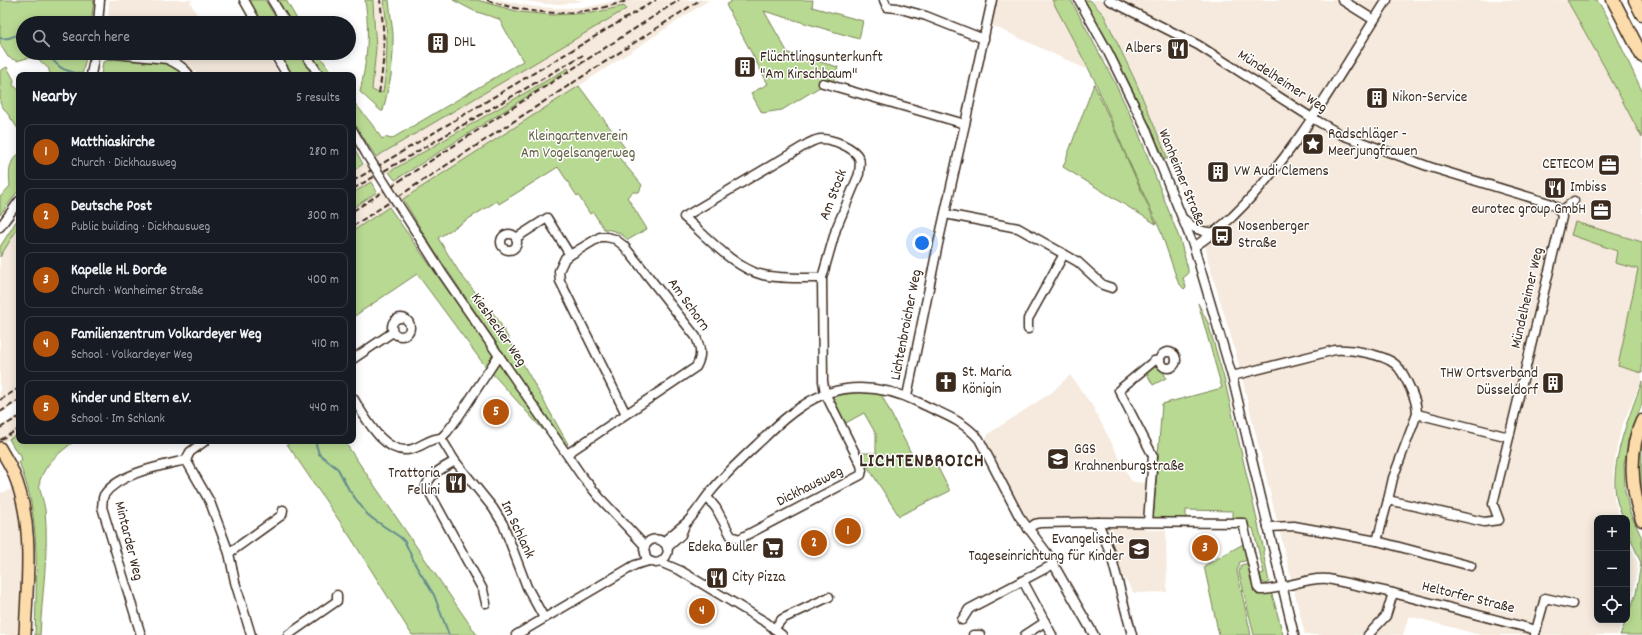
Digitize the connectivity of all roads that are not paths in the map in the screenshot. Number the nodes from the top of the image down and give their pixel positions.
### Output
1 (100, 0) edge
2 (244, 0) edge
3 (272, 0) edge
4 (884, 0) edge
5 (992, 0) edge
6 (1079, 0) edge
7 (1109, 0) edge
8 (1342, 0) edge
9 (1387, 0) edge
10 (1613, 0) edge
11 (1634, 0) edge
12 (1642, 14) edge
13 (99, 16) edge
14 (253, 16) edge
15 (282, 16) edge
16 (1374, 20) junction
17 (984, 39) junction
18 (1642, 56) edge
19 (94, 60) edge
20 (170, 60) edge
21 (278, 60) edge
22 (309, 60) edge
23 (92, 72) edge
24 (187, 72) edge
25 (285, 72) edge
26 (317, 72) edge
27 (823, 83) dead end
28 (1312, 118) junction
29 (965, 124) junction
30 (356, 136) edge
31 (1574, 201) dead end
32 (16, 205) edge
33 (1561, 210) junction
34 (945, 214) junction
35 (1182, 216) junction
36 (0, 227) edge
37 (1214, 232) junction
38 (516, 238) dead end
39 (1194, 247) junction
40 (1064, 254) junction
41 (570, 255) junction
42 (822, 278) junction
43 (1112, 288) dead end
44 (1028, 329) dead end
45 (393, 332) dead end
46 (499, 355) junction
47 (356, 357) edge
48 (1160, 360) dead end
49 (1232, 376) junction
50 (825, 393) junction
51 (907, 396) junction
52 (356, 403) edge
53 (626, 414) junction
54 (1417, 414) junction
55 (1642, 421) edge
56 (441, 438) junction
57 (1509, 438) junction
58 (202, 444) edge
59 (0, 448) edge
60 (567, 454) junction
61 (186, 460) junction
62 (455, 461) junction
63 (707, 497) junction
64 (1388, 500) junction
65 (283, 510) dead end
66 (1642, 520) edge
67 (1098, 522) junction
68 (1148, 522) junction
69 (1268, 527) junction
70 (1028, 529) junction
71 (635, 534) junction
72 (652, 540) junction
73 (1377, 541) junction
74 (666, 548) junction
75 (645, 550) junction
76 (229, 553) junction
77 (649, 561) junction
78 (660, 562) junction
79 (1054, 564) junction
80 (635, 565) junction
81 (1471, 566) dead end
82 (680, 570) junction
83 (1023, 581) junction
84 (1283, 587) junction
85 (1393, 593) junction
86 (337, 594) dead end
87 (829, 597) dead end
88 (486, 603) dead end
89 (1572, 604) dead end
90 (544, 618) junction
91 (962, 620) dead end
92 (1045, 622) junction
93 (774, 629) junction
94 (1536, 633) edge
95 (25, 635) edge
96 (141, 635) edge
97 (251, 635) edge
98 (288, 635) edge
99 (516, 635) edge
100 (782, 635) edge
101 (973, 635) edge
102 (980, 635) edge
103 (1025, 635) edge
104 (1052, 635) edge
105 (1094, 635) edge
106 (1132, 635) edge
107 (1294, 635) edge
108 (1368, 635) edge

1 - 13 street
2 - 14 street
3 - 15 street
4 - 17 street
5 - 17 street, Lichtenbroicher Weg
6 - 35 street, Wanheimer Straße
7 - 28 street, Mündelheimer Weg
8 - 16 street
9 - 16 street
10 - 18 highway
11 - 12 highway
16 - 28 street
17 - 29 street, Lichtenbroicher Weg
19 - 23 street
20 - 24 street
21 - 25 street
22 - 26 street
27 - 29 street
28 - 33 street, Mündelheimer Weg
28 - 37 street
29 - 34 street, Lichtenbroicher Weg
30 - 46 street, Kieshecker Weg, bridge
31 - 33 street
32 - 36 street
33 - 57 street, Mündelheimer Weg
34 - 40 street
34 - 51 street, Lichtenbroicher Weg
35 - 37 street
35 - 39 street, Wanheimer Straße
37 - 39 street
38 - 41 street
39 - 49 street, Wanheimer Straße
40 - 43 street
40 - 44 street
41 - 53 street, Am Schorn
41 - 53 street, Am Schorn
42 - 42 street, Am Stock
42 - 50 street, Am Stock
45 - 47 street
46 - 56 street
46 - 60 street, Kieshecker Weg
48 - 68 street
49 - 54 street
49 - 69 street, Wanheimer Straße
50 - 51 street, Lichtenbroicher Weg
50 - 63 street, Lichtenbroicher Weg
50 - 63 street, Dickhausweg
51 - 70 street
52 - 56 street
53 - 60 street, Am Schorn
54 - 57 street
54 - 64 street
55 - 66 highway
56 - 62 street, Im Schlank
57 - 64 street, Mündelheimer Weg
58 - 61 street
59 - 95 main road
60 - 71 street, Kieshecker Weg
61 - 76 street
61 - 96 street, Mintarder Weg
62 - 88 street
62 - 90 street, Im Schlank
63 - 74 street, Lichtenbroicher Weg
64 - 73 street
65 - 76 street
67 - 68 street
67 - 70 street
67 - 106 street
68 - 84 street
69 - 73 street
69 - 84 street, Wanheimer Straße
70 - 79 street
71 - 72 street, Kieshecker Weg
71 - 75 street, Kieshecker Weg
72 - 74 street
72 - 75 street
73 - 81 street
74 - 78 street
74 - 82 street
75 - 77 street
75 - 80 street
76 - 97 street
77 - 78 street
77 - 80 street
78 - 82 street
79 - 83 street
79 - 105 street
80 - 90 street
82 - 93 street
83 - 91 street
83 - 92 street
84 - 85 street, Heltorfer Straße
84 - 107 street, Wanheimer Straße
85 - 94 street, Heltorfer Straße
85 - 108 street
86 - 98 street
87 - 93 street
89 - 94 street, Heltorfer Straße
90 - 99 street
92 - 103 street
92 - 104 street
93 - 100 street
101 - 102 street

